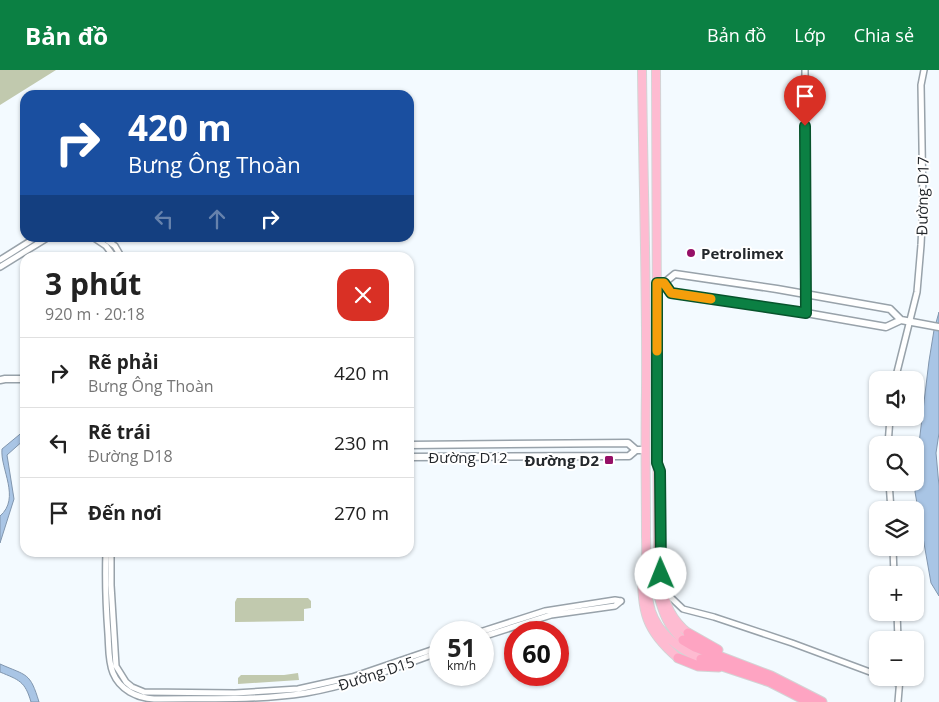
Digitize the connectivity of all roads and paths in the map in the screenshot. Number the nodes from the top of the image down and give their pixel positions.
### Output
1 (642, 70) edge
2 (656, 70) edge
3 (805, 70) edge
4 (924, 70) edge
5 (29, 242) edge
6 (40, 242) edge
7 (100, 242) edge
8 (109, 242) edge
9 (24, 252) edge
10 (110, 252) edge
11 (118, 252) edge
12 (20, 254) edge
13 (0, 260) edge
14 (0, 266) edge
15 (646, 283) junction
16 (660, 283) junction
17 (806, 295) junction
18 (806, 313) junction
19 (901, 320) junction
20 (910, 322) junction
21 (939, 327) edge
22 (897, 371) edge
23 (20, 378) edge
24 (0, 380) edge
25 (414, 444) edge
26 (636, 450) junction
27 (645, 450) junction
28 (659, 450) junction
29 (414, 457) edge
30 (645, 463) junction
31 (659, 482) junction
32 (106, 557) edge
33 (111, 557) edge
34 (663, 590) junction
35 (494, 627) edge
36 (494, 633) edge
37 (686, 636) junction
38 (429, 650) edge
39 (429, 656) edge
40 (678, 658) joint
41 (701, 659) joint
42 (734, 665) junction
43 (869, 672) edge
44 (771, 679) junction
45 (900, 686) edge
46 (809, 702) edge
47 (822, 702) edge
48 (898, 702) edge

1 - 15 main road
2 - 16 main road
3 - 17 street
4 - 20 street, Đường D17
5 - 13 street
6 - 9 street
7 - 10 street
8 - 11 street
12 - 14 street
15 - 16 main road
15 - 27 main road
16 - 17 street
16 - 18 street
16 - 28 main road
17 - 18 street
17 - 19 street
18 - 19 street
19 - 20 street
20 - 21 street
20 - 22 street, Đường D17
23 - 24 street
25 - 26 street, Đường D12
26 - 27 street, Đường D12
26 - 29 street, Đường D12
27 - 28 main road
27 - 30 main road
28 - 31 main road
30 - 40 main road
30 - 41 main road
31 - 34 main road
31 - 37 main road
32 - 39 street, Đường D15
33 - 38 street, Đường D15
34 - 37 main road
34 - 43 street
35 - 36 street
37 - 42 highway
40 - 42 highway
41 - 42 highway
42 - 44 highway
44 - 46 highway
44 - 47 highway
45 - 48 street

